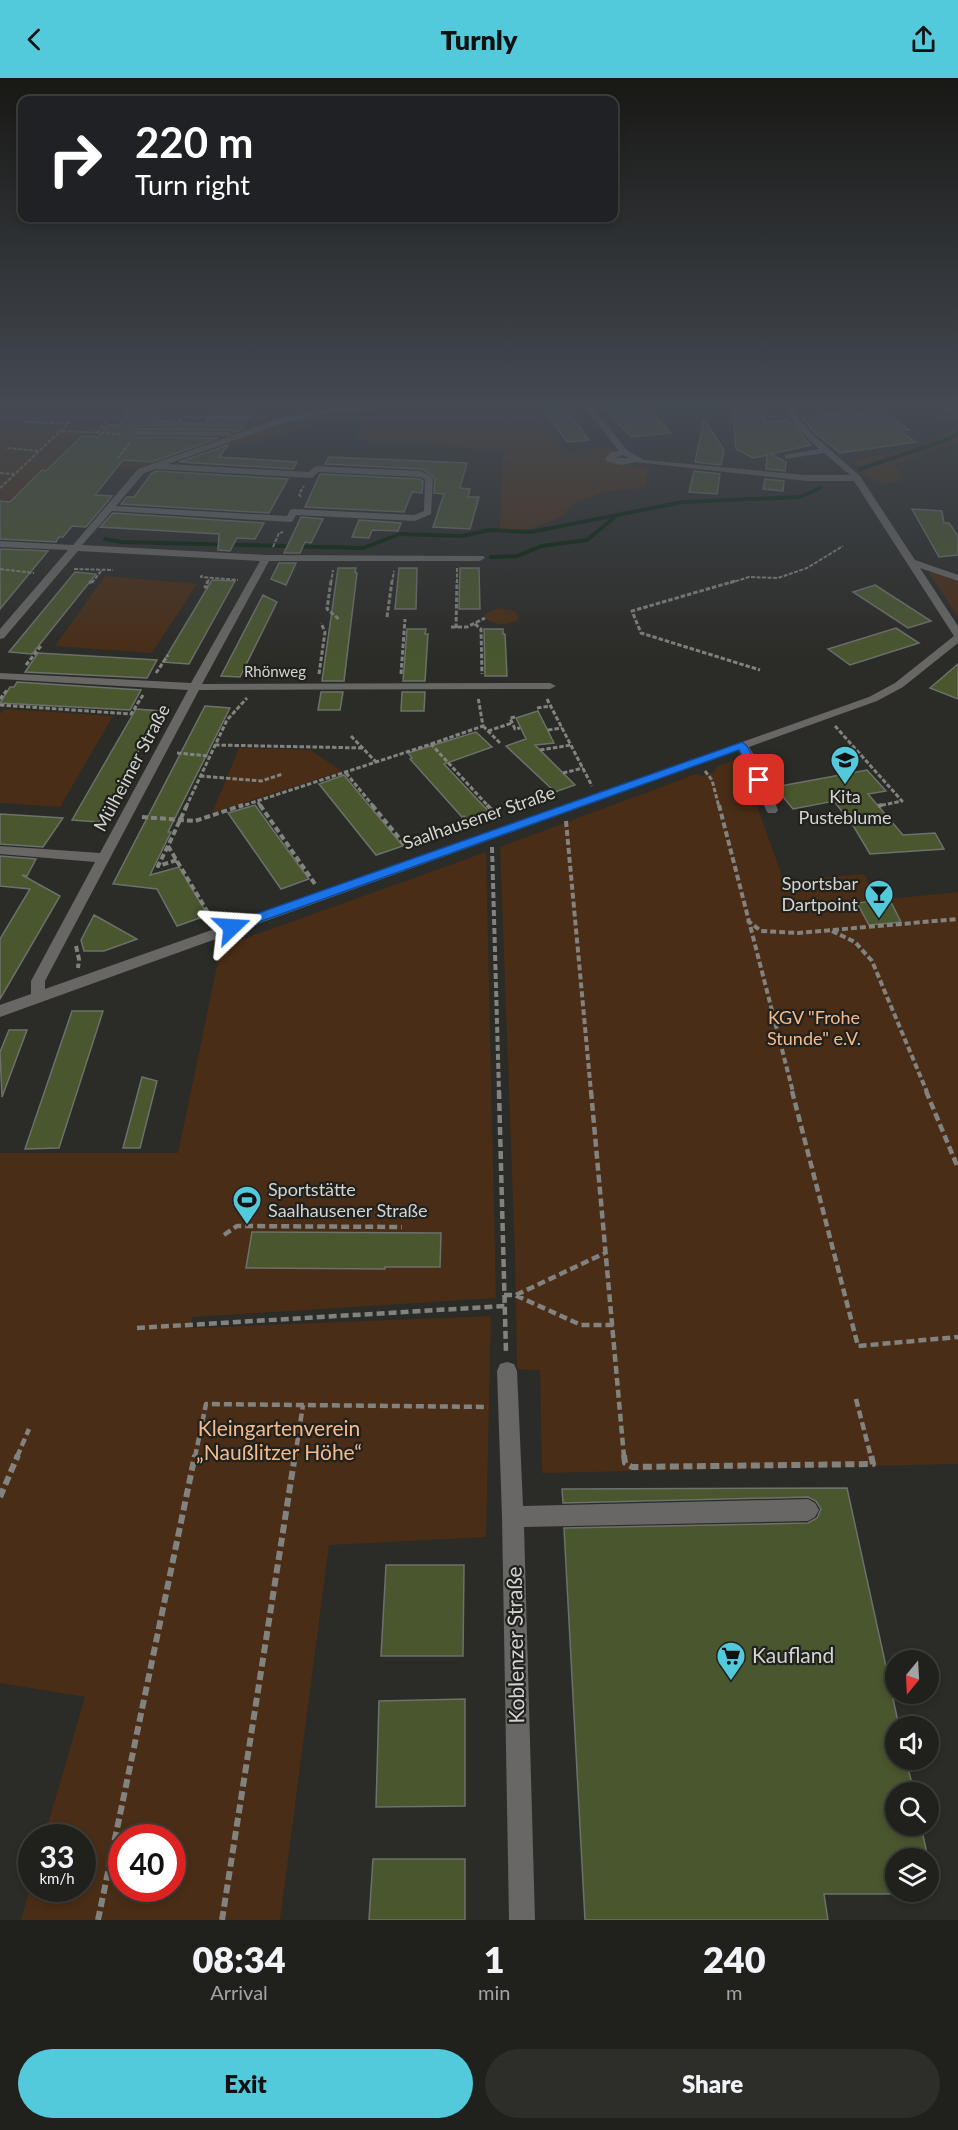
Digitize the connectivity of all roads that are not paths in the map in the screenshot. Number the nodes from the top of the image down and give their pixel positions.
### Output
1 (123, 492) edge
2 (429, 492) edge
3 (866, 492) edge
4 (110, 508) junction
5 (0, 544) edge
6 (75, 549) junction
7 (266, 558) junction
8 (480, 558) dead end
9 (911, 562) junction
10 (958, 578) edge
11 (0, 636) edge
12 (958, 636) edge
13 (0, 676) edge
14 (546, 686) road end
15 (195, 687) junction
16 (742, 746) junction
17 (772, 810) dead end
18 (0, 850) edge
19 (105, 858) junction
20 (38, 997) junction
21 (0, 1011) edge
22 (507, 1371) road end
23 (808, 1510) dead end
24 (513, 1517) junction
25 (522, 1920) edge

1 - 4 street
2 - 4 street
3 - 9 street
4 - 6 street
5 - 6 street
6 - 7 street
6 - 11 street
7 - 8 street
7 - 15 street, Mülheimer Straße
9 - 10 street
9 - 12 street
12 - 16 street, Saalhausener Straße
13 - 15 street, Rhönweg
14 - 15 street, Rhönweg
15 - 19 street, Mülheimer Straße
16 - 17 street
16 - 20 street, Saalhausener Straße
18 - 19 street
19 - 20 street, Mülheimer Straße
20 - 21 street, Saalhausener Straße
22 - 24 street, Koblenzer Straße
23 - 24 street
24 - 25 street, Koblenzer Straße

